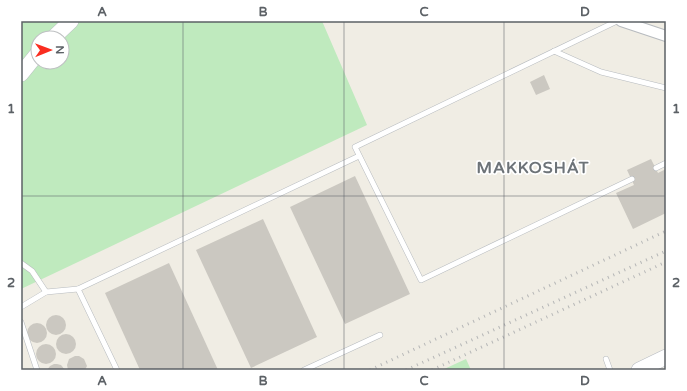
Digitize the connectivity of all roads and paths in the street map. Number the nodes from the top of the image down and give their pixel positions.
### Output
1 (71, 21) edge
2 (616, 21) edge
3 (621, 21) edge
4 (61, 30) edge
5 (666, 36) edge
6 (554, 51) junction
7 (30, 63) edge
8 (21, 74) edge
9 (666, 88) edge
10 (359, 156) junction
11 (666, 163) edge
12 (656, 168) dead end
13 (632, 179) dead end
14 (21, 263) edge
15 (78, 289) junction
16 (46, 292) junction
17 (21, 306) edge
18 (21, 322) edge
19 (380, 335) dead end
20 (666, 357) edge
21 (606, 359) dead end
22 (37, 370) edge
23 (117, 370) edge
24 (304, 370) edge
25 (610, 370) edge
26 (639, 370) edge

1 - 4 main road
2 - 6 lane
3 - 5 street
6 - 9 lane
6 - 10 lane
7 - 8 main road
10 - 13 lane
10 - 15 lane
11 - 12 lane
14 - 16 lane
15 - 16 lane
15 - 23 lane
16 - 17 lane
18 - 22 lane
19 - 24 lane
20 - 26 main road
21 - 25 lane

